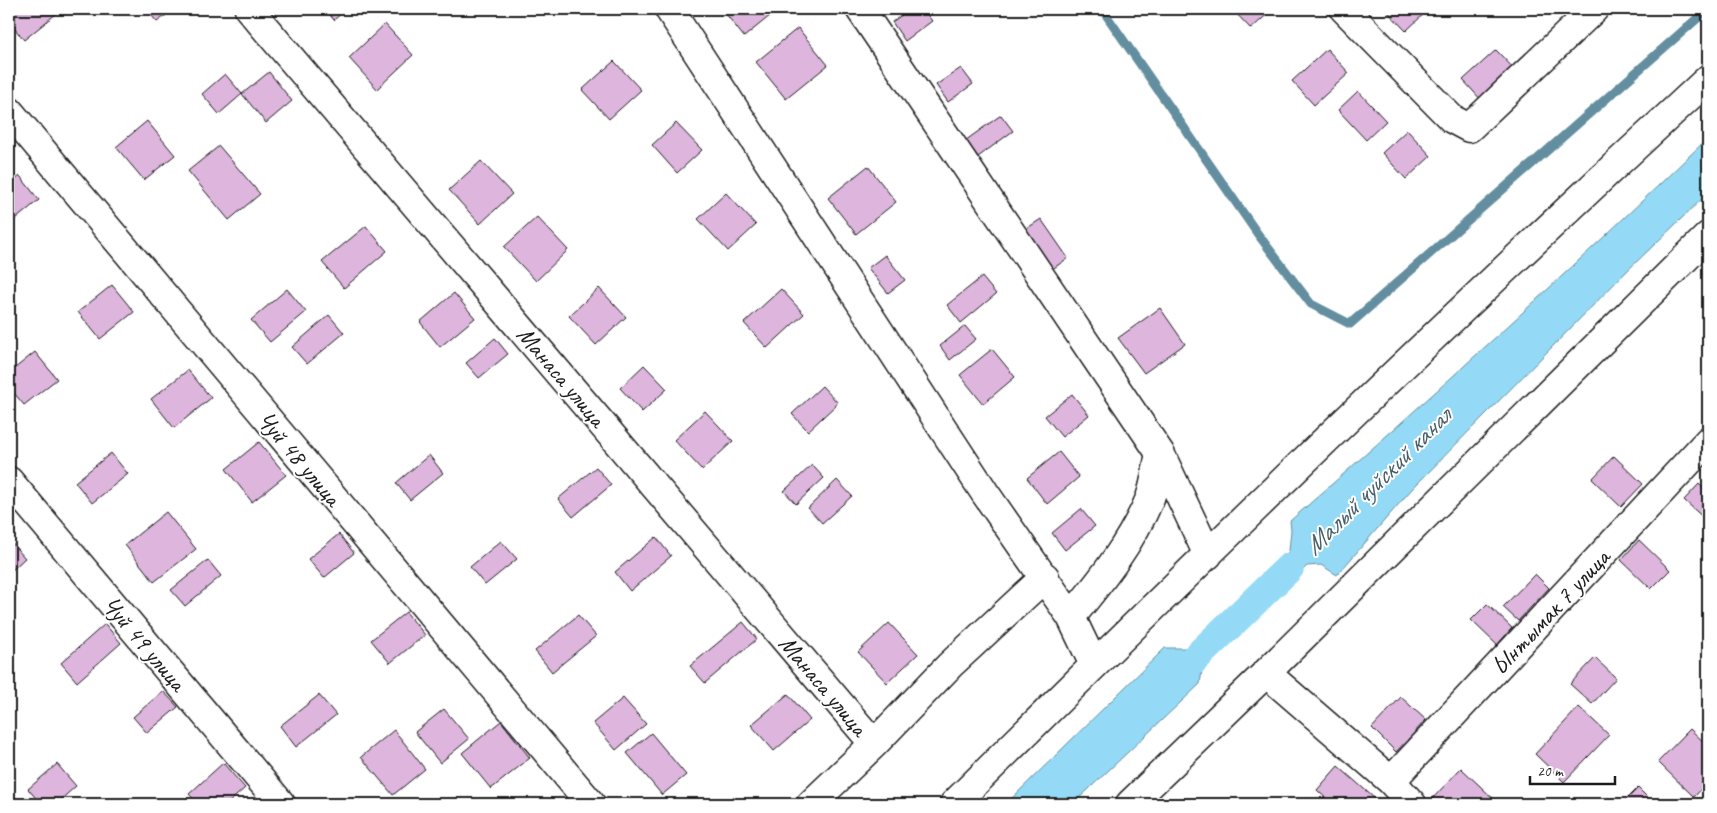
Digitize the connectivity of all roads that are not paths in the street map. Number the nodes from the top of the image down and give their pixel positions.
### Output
1 (249, 9) edge
2 (669, 9) edge
3 (860, 9) edge
4 (1344, 9) edge
5 (1594, 9) edge
6 (1708, 79) edge
7 (9, 111) edge
8 (1708, 236) edge
9 (1708, 441) edge
10 (1160, 453) junction
11 (9, 481) edge
12 (1208, 555) junction
13 (1044, 577) junction
14 (1071, 617) junction
15 (1094, 665) junction
16 (1266, 673) junction
17 (874, 744) junction
18 (1391, 782) junction
19 (1144, 799) edge
20 (281, 804) edge
21 (591, 804) edge
22 (810, 804) edge
23 (954, 804) edge
24 (1412, 804) edge

1 - 17 street, Манаса улица
2 - 13 street
3 - 10 street
4 - 5 street
6 - 12 street
7 - 21 street, Чуй 48 улица
8 - 16 street
9 - 18 street, Ынтымак 7 улица
10 - 12 street
10 - 14 street
11 - 20 street, Чуй 49 улица
12 - 15 street
13 - 14 street
13 - 17 street
14 - 15 street
15 - 23 street
16 - 18 street
16 - 19 street
17 - 22 street
18 - 24 street

